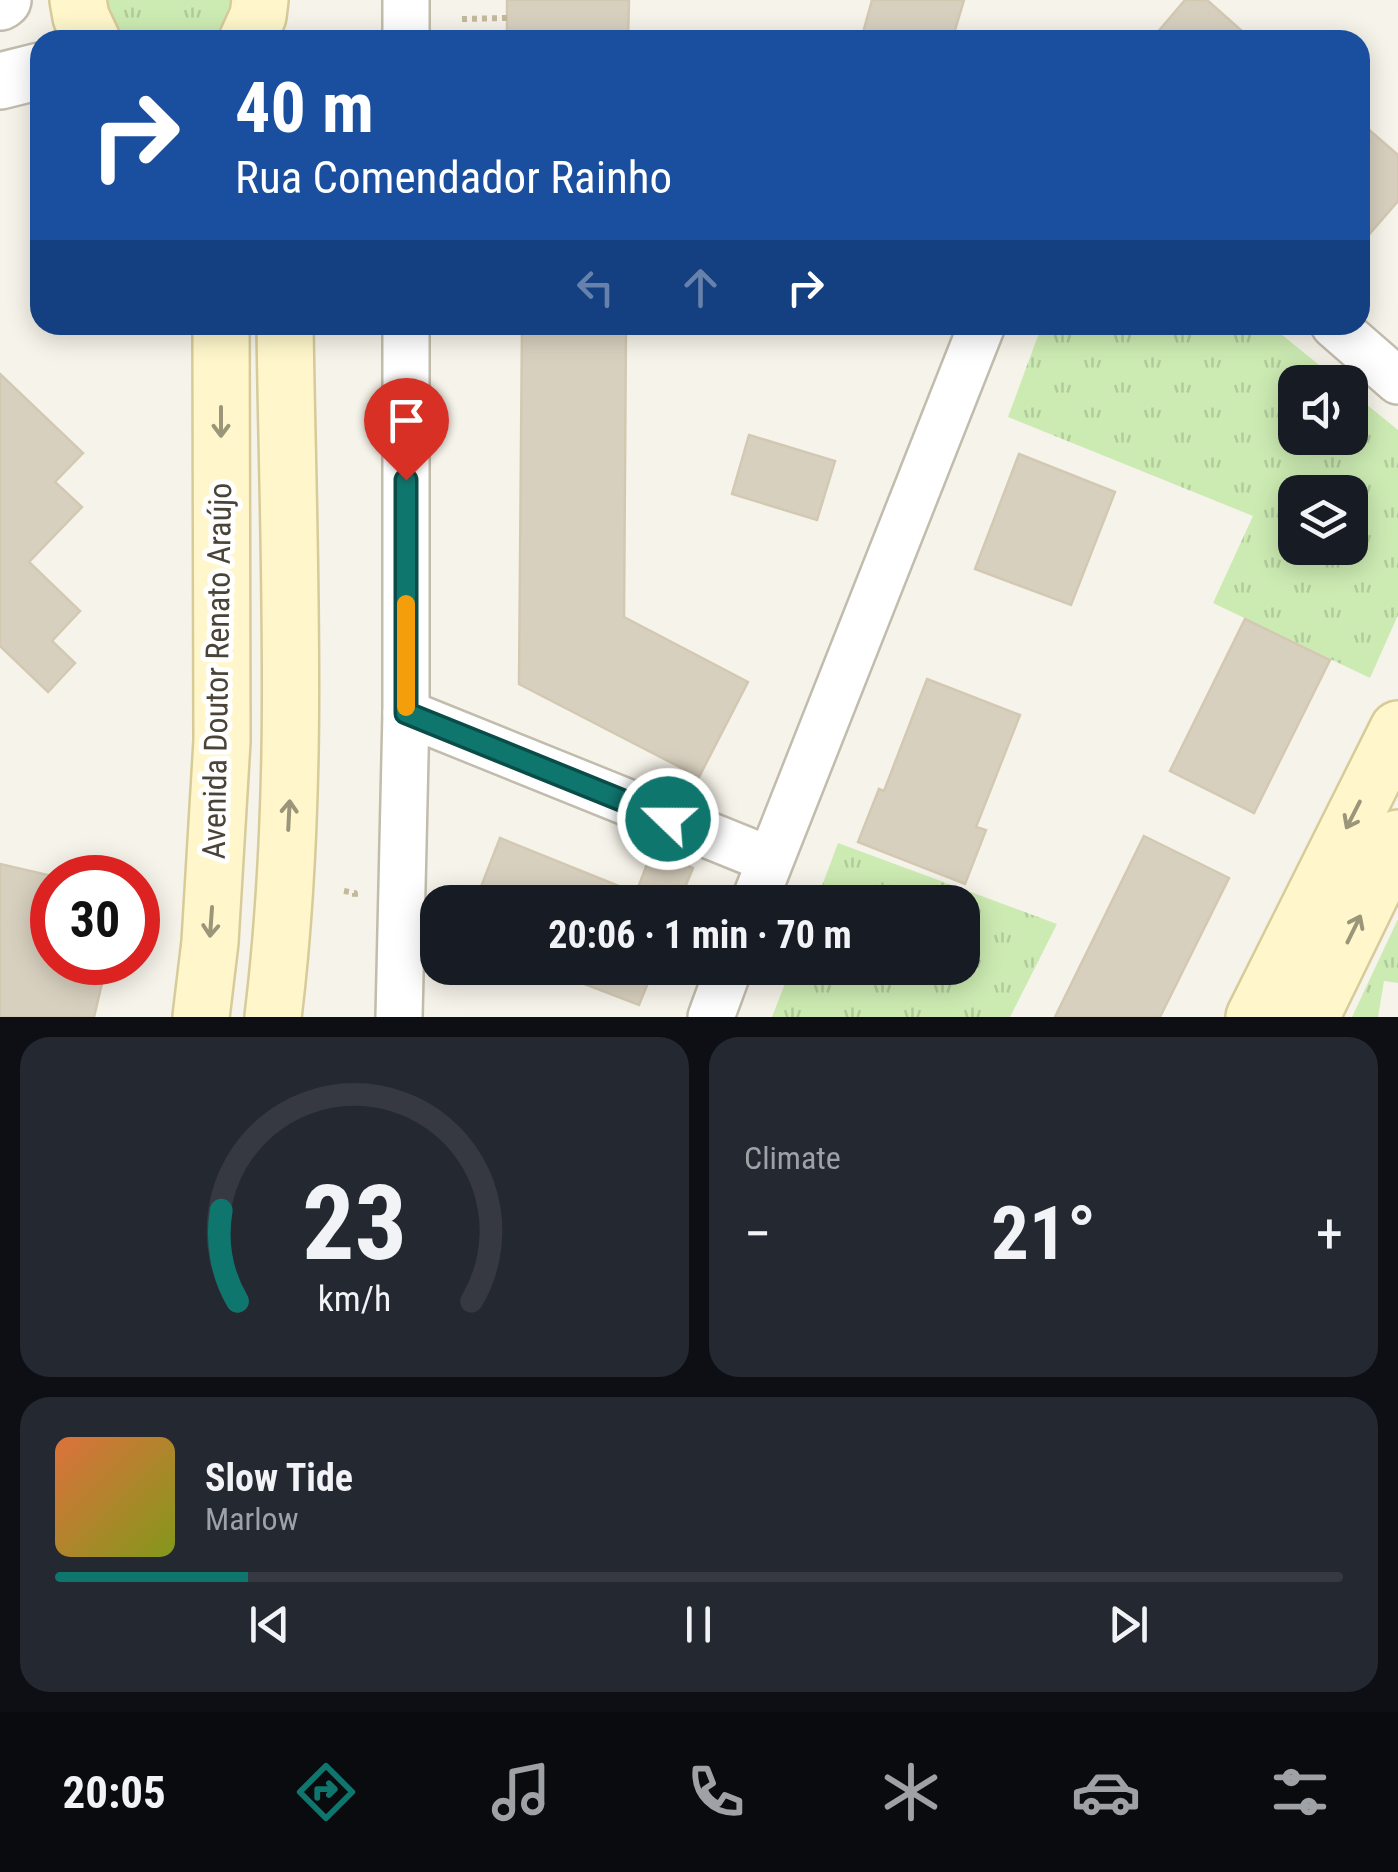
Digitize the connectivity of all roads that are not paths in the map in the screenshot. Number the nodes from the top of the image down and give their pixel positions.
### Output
1 (78, 0) edge
2 (260, 0) edge
3 (406, 0) edge
4 (87, 30) edge
5 (252, 30) edge
6 (406, 30) edge
7 (30, 74) edge
8 (0, 82) edge
9 (220, 335) edge
10 (285, 335) edge
11 (406, 335) edge
12 (978, 335) edge
13 (1345, 335) edge
14 (1398, 381) edge
15 (406, 713) junction
16 (1398, 728) edge
17 (1398, 838) edge
18 (770, 860) junction
19 (760, 885) edge
20 (723, 985) edge
21 (200, 1017) edge
22 (274, 1017) edge
23 (399, 1017) edge
24 (711, 1017) edge
25 (1254, 1017) edge
26 (1312, 1017) edge

1 - 4 main road
2 - 5 main road
3 - 6 street
7 - 8 street
9 -> 21 main road, Avenida Doutor Renato Araújo
22 -> 10 main road, Avenida Doutor Renato Araújo
11 - 15 street
12 - 18 street
13 - 14 street
15 - 18 street
15 - 23 street
16 -> 25 main road
26 -> 17 main road
18 - 19 street
20 - 24 street

